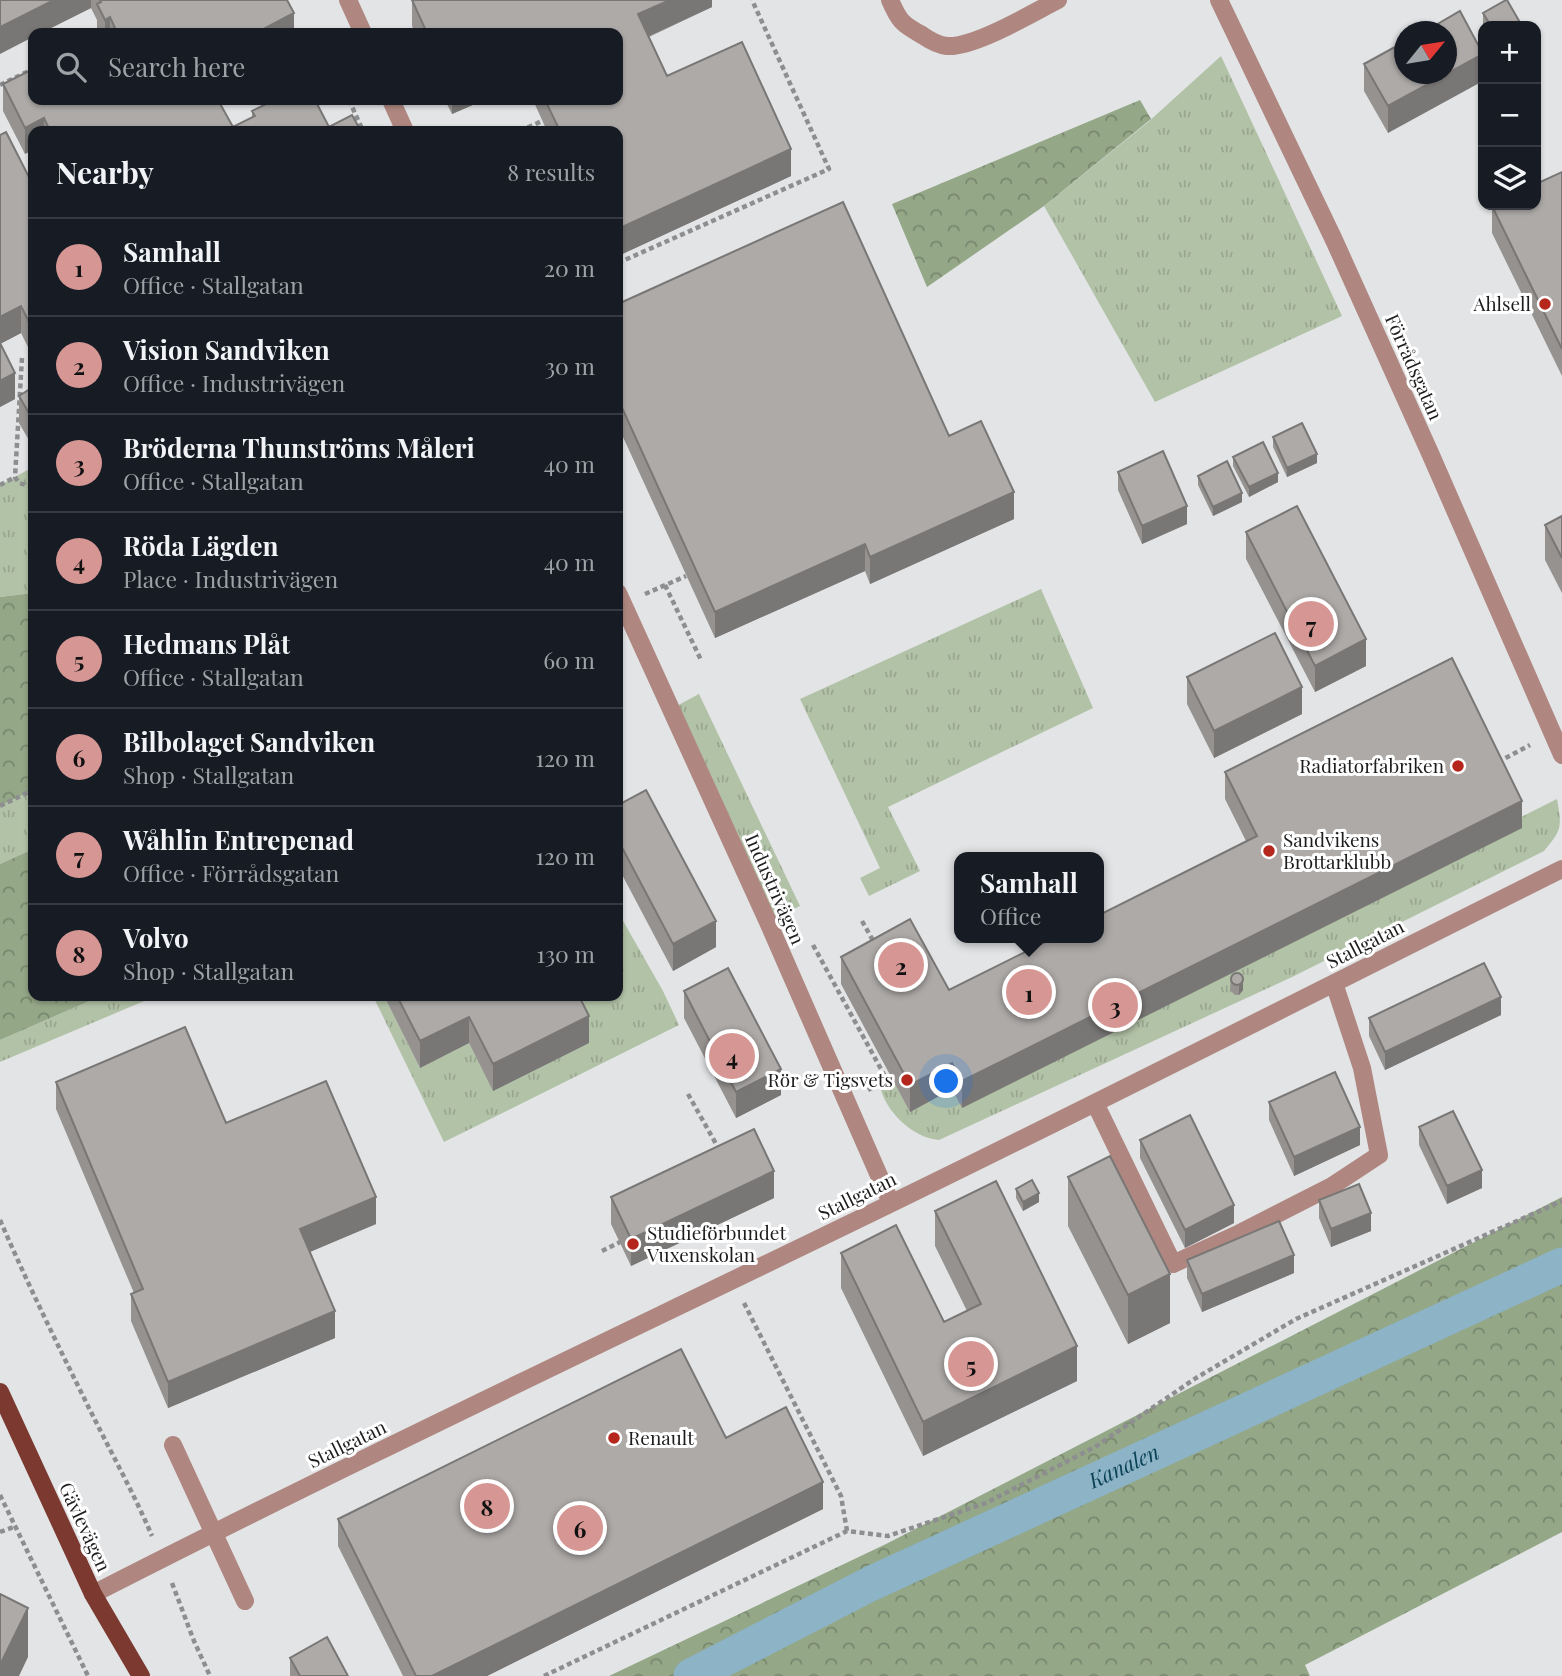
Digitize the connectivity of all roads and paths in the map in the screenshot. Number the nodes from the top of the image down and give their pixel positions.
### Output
1 (348, 0) edge
2 (752, 0) edge
3 (890, 0) edge
4 (1058, 0) edge
5 (1219, 0) edge
6 (361, 28) edge
7 (28, 71) edge
8 (0, 85) edge
9 (351, 105) edge
10 (393, 105) edge
11 (542, 121) dead end
12 (361, 126) edge
13 (403, 126) edge
14 (531, 126) edge
15 (623, 261) edge
16 (22, 358) dead end
17 (15, 477) junction
18 (0, 485) edge
19 (28, 486) edge
20 (686, 576) edge
21 (665, 586) junction
22 (623, 597) edge
23 (623, 605) edge
24 (701, 660) dead end
25 (1552, 734) junction
26 (1562, 755) edge
27 (1491, 765) edge
28 (28, 792) edge
29 (0, 806) edge
30 (1562, 869) edge
31 (862, 921) dead end
32 (813, 945) dead end
33 (881, 955) edge
34 (1334, 983) junction
35 (887, 1080) dead end
36 (688, 1094) dead end
37 (1095, 1103) junction
38 (723, 1157) edge
39 (1562, 1201) edge
40 (891, 1203) junction
41 (0, 1220) edge
42 (620, 1242) edge
43 (603, 1251) dead end
44 (732, 1280) junction
45 (0, 1392) edge
46 (173, 1445) dead end
47 (0, 1495) edge
48 (14, 1527) junction
49 (847, 1531) junction
50 (0, 1532) edge
51 (214, 1534) junction
52 (162, 1559) junction
53 (93, 1594) junction
54 (245, 1601) dead end
55 (85, 1675) edge
56 (141, 1676) edge
57 (210, 1676) edge
58 (544, 1676) edge

1 - 6 street
2 - 15 path
3 - 4 street
5 - 25 street, Förrådsgatan
7 - 8 path
9 - 12 path
10 - 13 street
11 - 14 path
16 - 17 path
17 - 18 path
17 - 19 path
20 - 21 path
21 - 22 path
21 - 24 path
23 - 40 street, Industrivägen
25 - 26 street, Förrådsgatan
25 - 27 path
28 - 29 path
30 - 34 street, Stallgatan
31 - 33 path
32 - 35 path
34 - 37 street, Stallgatan
34 - 37 street
36 - 38 path
37 - 40 street, Stallgatan
39 - 49 path
40 - 44 street, Stallgatan
41 - 52 path
42 - 43 path
44 - 49 path
44 - 51 street, Stallgatan
45 - 53 main road, Gävlevägen
46 - 51 street
47 - 48 path
48 - 50 path
48 - 55 path
49 - 58 path
51 - 52 street, Stallgatan
51 - 54 street
52 - 53 street, Stallgatan
52 - 57 path
53 - 56 main road, Gävlevägen

